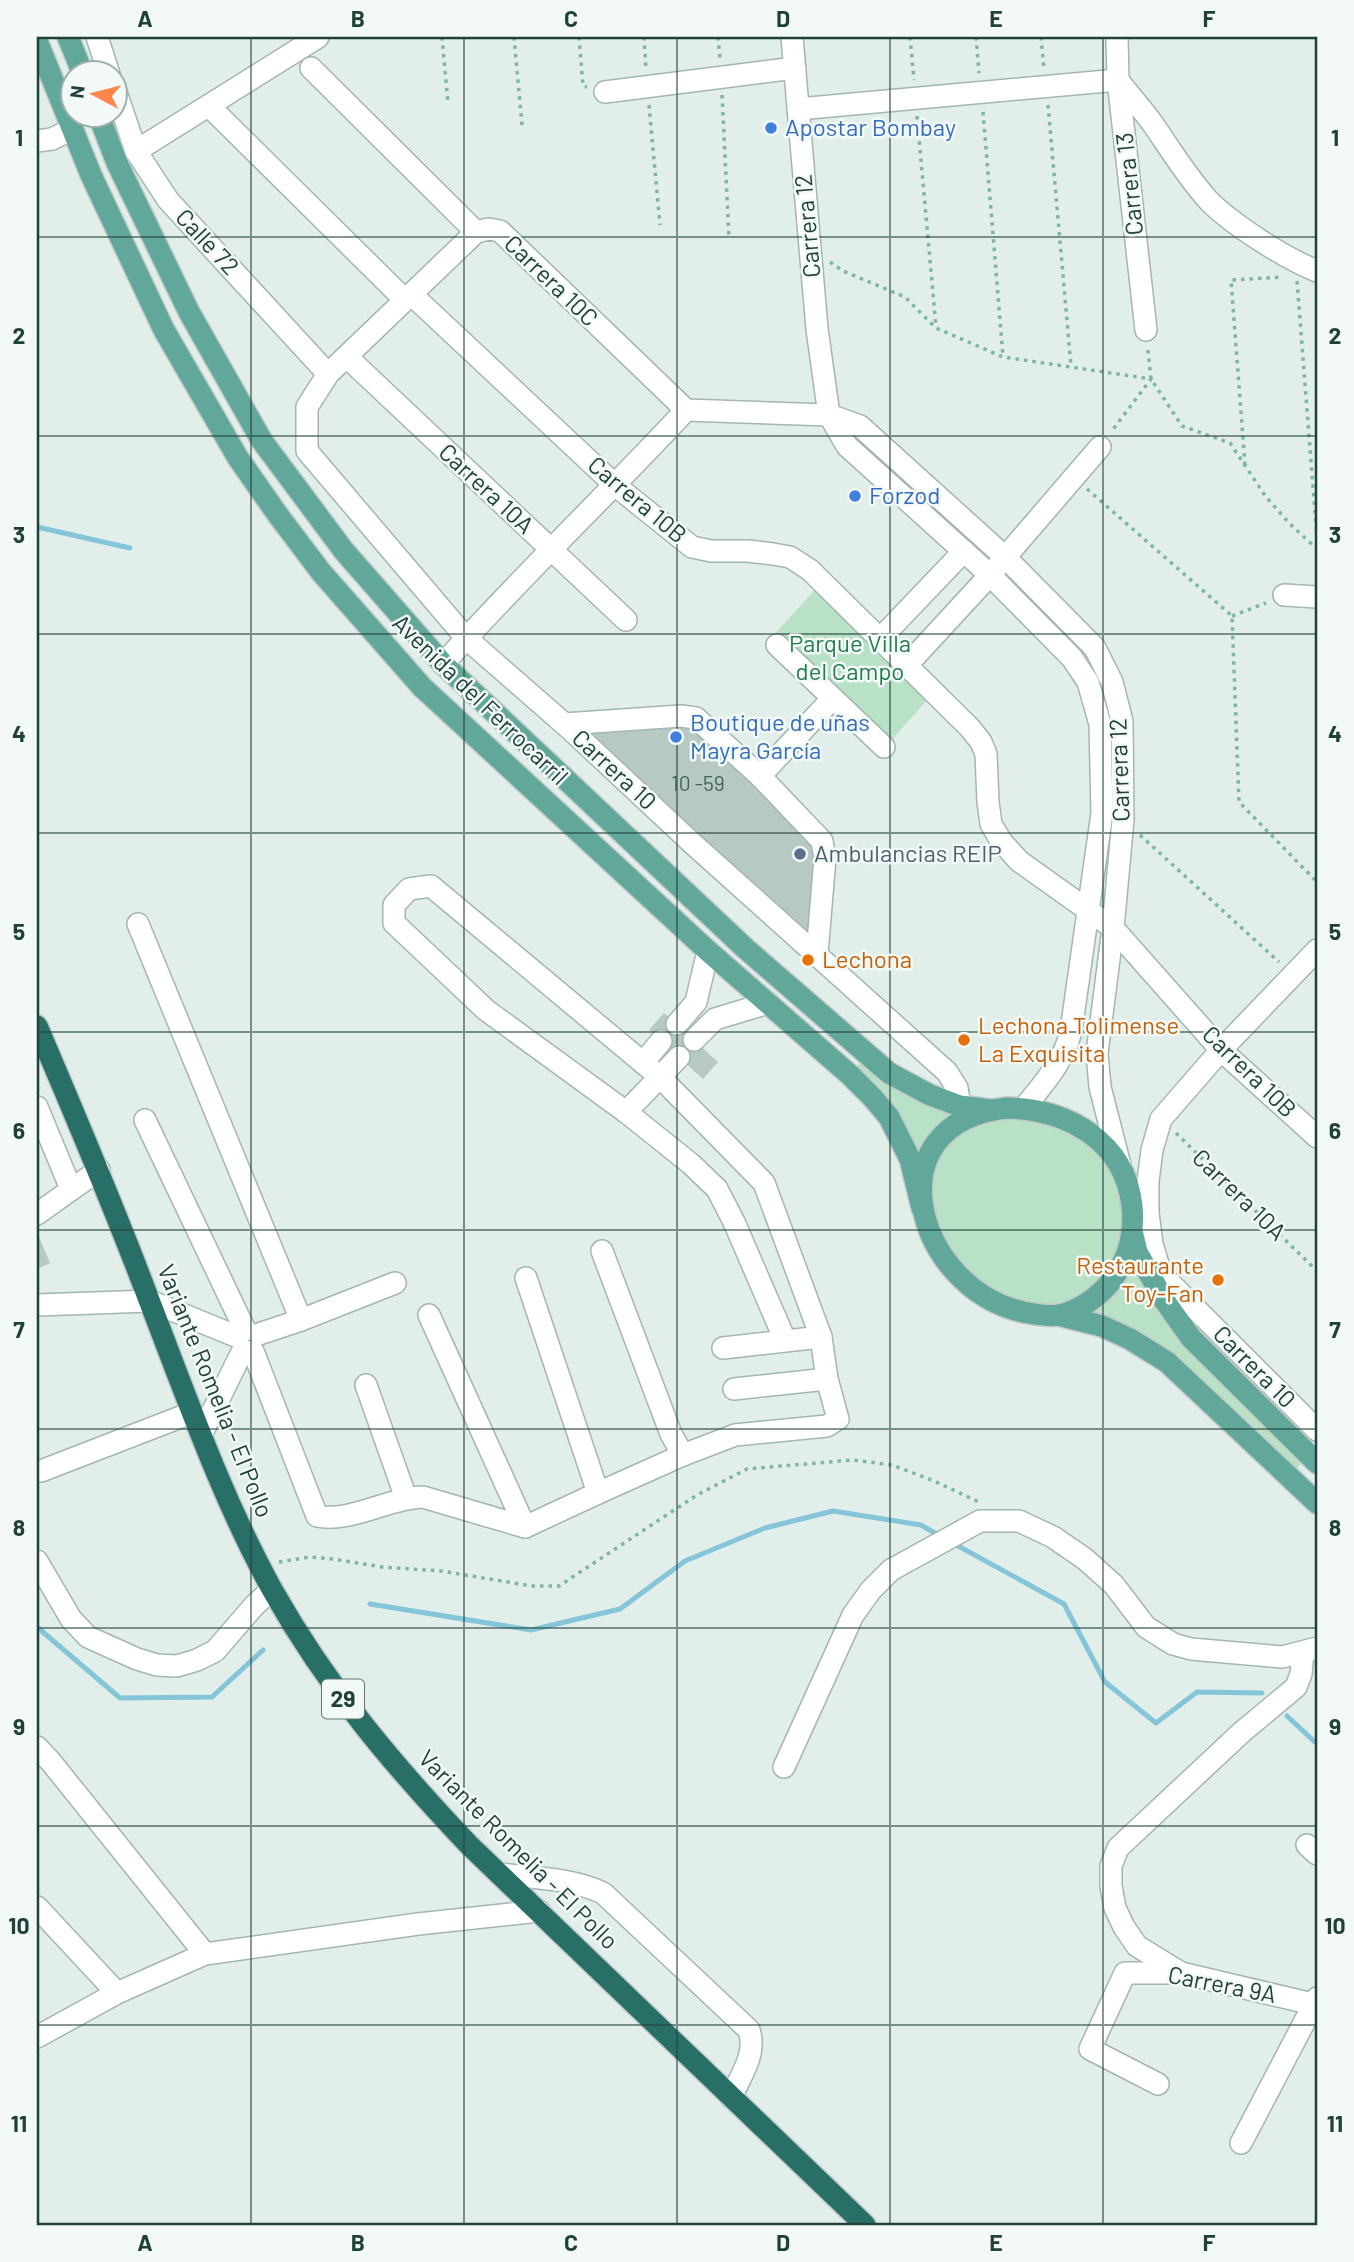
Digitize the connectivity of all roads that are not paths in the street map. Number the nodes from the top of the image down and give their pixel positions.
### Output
1 (68, 37) edge
2 (97, 37) edge
3 (318, 37) edge
4 (792, 37) edge
5 (1117, 37) edge
6 (37, 41) edge
7 (77, 60) edge
8 (104, 60) edge
9 (311, 68) dead end
10 (794, 68) junction
11 (1118, 80) junction
12 (605, 92) road end
13 (60, 99) edge
14 (209, 106) junction
15 (798, 109) junction
16 (70, 130) edge
17 (72, 130) edge
18 (104, 130) edge
19 (128, 130) edge
20 (37, 141) edge
21 (135, 151) junction
22 (476, 232) junction
23 (1317, 271) edge
24 (408, 298) junction
25 (1146, 330) road end
26 (347, 357) junction
27 (328, 374) junction
28 (686, 410) junction
29 (829, 415) junction
30 (1100, 447) road end
31 (616, 486) junction
32 (550, 550) junction
33 (964, 551) junction
34 (1005, 557) junction
35 (990, 575) junction
36 (1284, 596) road end
37 (1317, 597) edge
38 (626, 620) dead end
39 (466, 638) junction
40 (880, 639) junction
41 (777, 645) dead end
42 (443, 664) junction
43 (907, 665) junction
44 (832, 699) junction
45 (1122, 721) junction
46 (564, 724) junction
47 (1100, 724) junction
48 (884, 747) dead end
49 (760, 776) junction
50 (1087, 909) junction
51 (138, 925) dead end
52 (1113, 928) junction
53 (1317, 950) edge
54 (708, 951) junction
55 (817, 954) junction
56 (696, 1002) junction
57 (768, 1003) junction
58 (715, 1020) junction
59 (677, 1024) dead end
60 (37, 1026) edge
61 (694, 1040) dead end
62 (662, 1041) dead end
63 (1221, 1049) junction
64 (679, 1057) dead end
65 (643, 1063) junction
66 (660, 1077) junction
67 (960, 1106) junction
68 (37, 1107) edge
69 (1024, 1108) junction
70 (990, 1110) junction
71 (626, 1112) junction
72 (145, 1120) dead end
73 (1317, 1137) edge
74 (1120, 1165) junction
75 (99, 1170) junction
76 (71, 1189) junction
77 (922, 1208) junction
78 (37, 1214) edge
79 (1133, 1235) junction
80 (602, 1251) dead end
81 (526, 1278) dead end
82 (395, 1283) dead end
83 (150, 1301) junction
84 (37, 1306) edge
85 (429, 1315) dead end
86 (1058, 1315) junction
87 (301, 1320) junction
88 (821, 1337) junction
89 (247, 1340) junction
90 (785, 1340) junction
91 (723, 1348) dead end
92 (827, 1379) junction
93 (366, 1385) dead end
94 (734, 1389) dead end
95 (191, 1413) junction
96 (1317, 1430) edge
97 (201, 1435) junction
98 (1314, 1453) edge
99 (683, 1455) junction
100 (37, 1471) edge
101 (598, 1493) junction
102 (406, 1498) junction
103 (1317, 1503) edge
104 (525, 1527) junction
105 (37, 1561) edge
106 (272, 1589) junction
107 (1310, 1651) edge
108 (37, 1747) edge
109 (784, 1767) dead end
110 (499, 1874) junction
111 (37, 1907) edge
112 (539, 1911) junction
113 (205, 1954) junction
114 (1181, 1973) junction
115 (117, 1993) junction
116 (1316, 2002) edge
117 (37, 2037) edge
118 (1158, 2084) dead end
119 (731, 2097) junction
120 (1241, 2143) dead end
121 (865, 2225) edge

1 - 7 main road
2 - 8 street
3 - 14 street
4 - 10 street, Carrera 12
5 - 11 street, Carrera 13
6 - 13 main road, Avenida del Ferrocarril
9 - 22 street, Carrera 10C
10 - 12 street
10 - 15 street, Carrera 12
11 - 15 street
11 - 23 street
11 - 25 street, Carrera 13
14 - 21 street
14 - 24 street, Carrera 10B
15 - 29 street, Carrera 12
16 - 20 street
17 - 54 main road, Avenida del Ferrocarril
18 - 42 main road, Avenida del Ferrocarril
19 - 21 street, Calle 72
21 - 27 street, Calle 72
22 - 24 street
22 - 28 street, Carrera 10C
24 - 26 street
24 - 31 street, Carrera 10B
26 - 27 street
26 - 32 street, Carrera 10A
27 - 39 street, Carrera 10
28 - 29 street
28 - 31 street
29 - 33 street, Carrera 12
29 - 34 street, Carrera 12
30 - 34 street
31 - 32 street
31 - 40 street, Carrera 10B
32 - 38 street, Carrera 10A
32 - 39 street
33 - 35 street, Carrera 12
33 - 40 street
34 - 35 street
34 - 45 street, Carrera 12
35 - 43 street
35 - 47 street, Carrera 12
36 - 37 street
39 - 42 street
39 - 46 street, Carrera 10
40 - 43 street, Carrera 10B
41 - 44 street
42 - 67 main road, Avenida del Ferrocarril
43 - 50 street, Carrera 10B
44 - 48 street
44 - 49 street
45 - 47 street
45 - 52 street, Carrera 12
46 - 49 street
46 - 55 street, Carrera 10
47 - 50 street, Carrera 12
49 - 55 street
50 - 52 street, Carrera 10B
50 - 69 street, Carrera 12
51 - 87 street
52 - 63 street, Carrera 10B
52 - 74 street, Carrera 12
53 - 63 street
54 - 56 street
54 - 57 main road, Avenida del Ferrocarril
55 - 67 street, Carrera 10
56 - 58 street
56 - 59 street
57 - 58 street
57 - 77 main road, Avenida del Ferrocarril
58 - 61 street
60 - 75 highway, Variante Romelia - El Pollo / 29
62 - 65 street
63 - 73 street, Carrera 10B
63 - 96 street, Carrera 10
64 - 66 street
65 - 66 street
65 - 71 street
66 - 71 street
66 - 88 street
67 - 70 main road, Avenida del Ferrocarril
68 - 76 street
69 - 70 main road
69 - 74 main road
70 - 77 main road
71 - 90 street
72 - 89 street
74 - 79 main road
75 - 76 street
75 - 83 highway, Variante Romelia - El Pollo / 29
76 - 78 street
77 - 86 main road
79 - 86 main road
79 - 98 main road
80 - 99 street
81 - 101 street
82 - 87 street
83 - 84 street
83 - 89 street
83 - 95 highway, Variante Romelia - El Pollo / 29
85 - 104 street
86 - 103 main road
87 - 89 street
88 - 90 street
88 - 92 street
89 - 97 street
89 - 102 street
90 - 91 street
92 - 94 street
92 - 99 street
93 - 102 street
95 - 97 highway, Variante Romelia - El Pollo / 29
95 - 100 street
97 - 106 highway, Variante Romelia - El Pollo / 29
99 - 101 street
101 - 104 street
102 - 104 street
105 - 106 street
106 - 110 highway, Variante Romelia - El Pollo / 29
107 - 109 street
107 - 114 street
108 - 113 street
110 - 112 highway, Variante Romelia - El Pollo / 29
110 - 119 street
111 - 115 street
112 - 113 street
112 - 119 highway, Variante Romelia - El Pollo / 29
113 - 115 street
114 - 116 street, Carrera 9A
114 - 118 street, Carrera 9A
115 - 117 street
116 - 120 street
119 - 121 highway, Variante Romelia - El Pollo / 29

